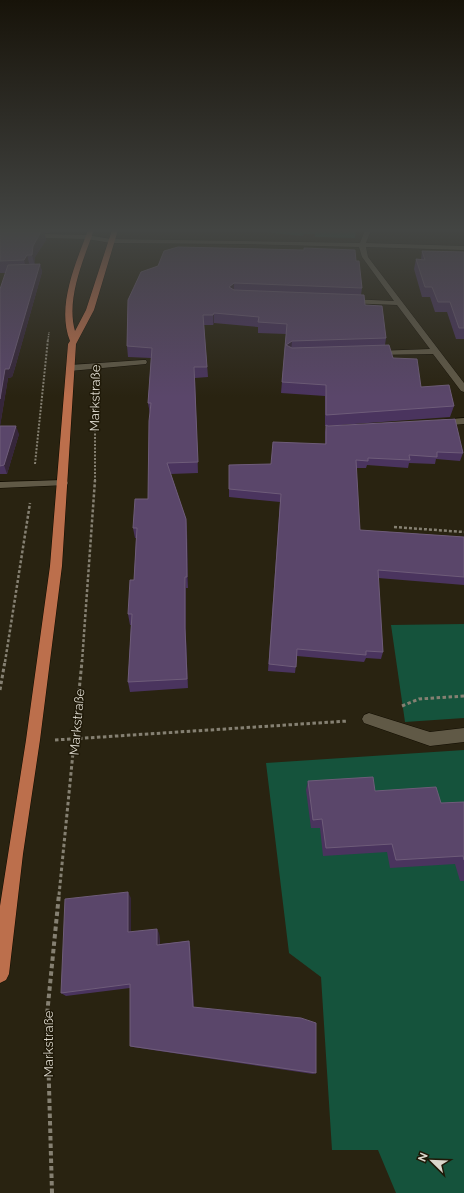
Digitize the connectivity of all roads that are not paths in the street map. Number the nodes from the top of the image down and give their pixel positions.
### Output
1 (73, 286) edge
2 (97, 286) edge
3 (387, 286) edge
4 (345, 301) edge
5 (400, 303) junction
6 (73, 340) junction
7 (436, 351) junction
8 (367, 353) edge
9 (143, 362) edge
10 (70, 368) junction
11 (464, 389) edge
12 (464, 421) edge
13 (434, 423) edge
14 (62, 483) junction
15 (0, 485) edge
16 (369, 719) road end
17 (464, 735) edge
18 (0, 974) edge

1 - 6 main road, Markstraße
2 - 6 main road, Markstraße
3 - 5 street
4 - 5 street
5 - 7 street
6 - 10 main road, Markstraße
7 - 8 street
7 - 11 street
9 - 10 street
10 - 14 main road, Markstraße
12 - 13 street
14 - 15 street
14 - 18 main road, Markstraße
16 - 17 street

